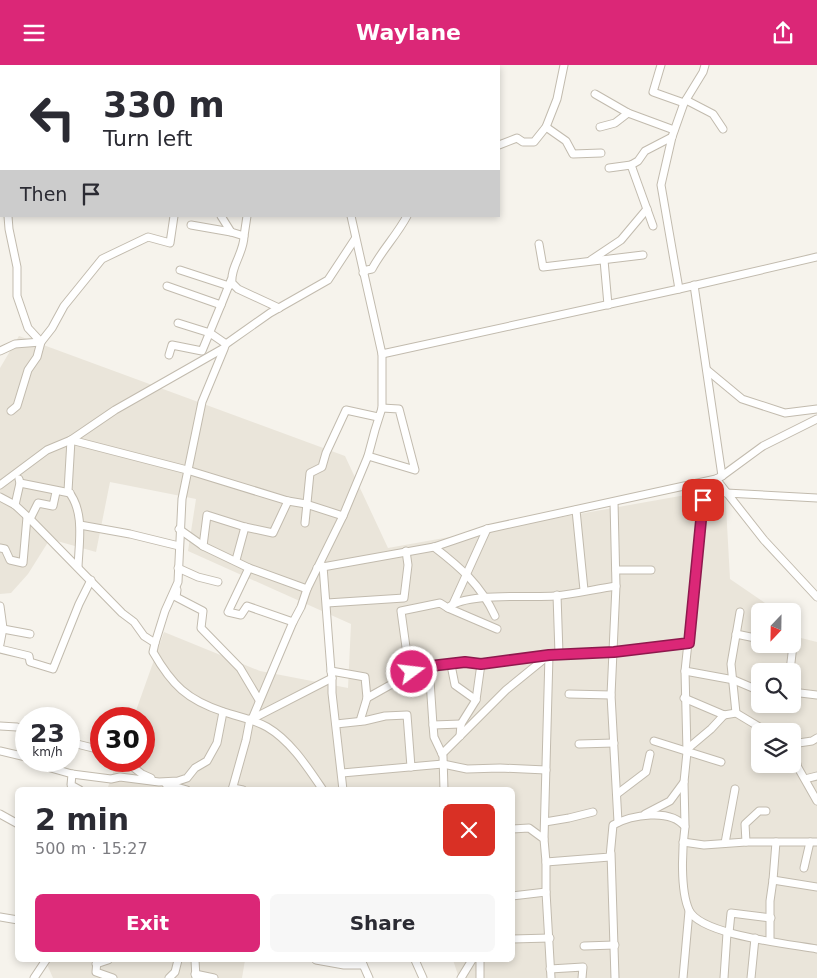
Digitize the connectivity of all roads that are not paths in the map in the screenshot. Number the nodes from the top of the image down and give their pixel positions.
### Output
1 (564, 65) edge
2 (661, 65) edge
3 (705, 65) edge
4 (595, 93) dead end
5 (685, 102) junction
6 (628, 113) junction
7 (546, 127) junction
8 (600, 127) dead end
9 (723, 129) dead end
10 (673, 134) junction
11 (500, 145) edge
12 (600, 153) dead end
13 (632, 165) junction
14 (609, 168) dead end
15 (647, 209) junction
16 (8, 217) edge
17 (174, 217) edge
18 (222, 217) edge
19 (247, 217) edge
20 (351, 217) edge
21 (406, 217) edge
22 (191, 225) dead end
23 (653, 226) dead end
24 (231, 232) junction
25 (244, 236) junction
26 (356, 239) junction
27 (539, 244) dead end
28 (643, 255) dead end
29 (817, 257) edge
30 (604, 260) junction
31 (588, 262) junction
32 (180, 270) dead end
33 (363, 273) junction
34 (230, 283) junction
35 (694, 285) junction
36 (166, 286) dead end
37 (679, 289) junction
38 (222, 305) junction
39 (608, 305) junction
40 (279, 308) junction
41 (178, 323) dead end
42 (210, 333) junction
43 (41, 342) junction
44 (225, 346) junction
45 (0, 351) edge
46 (382, 354) junction
47 (169, 355) dead end
48 (708, 370) junction
49 (382, 408) junction
50 (817, 409) edge
51 (11, 411) dead end
52 (378, 417) junction
53 (817, 419) edge
54 (71, 440) junction
55 (368, 456) junction
56 (187, 470) junction
57 (16, 473) junction
58 (719, 478) junction
59 (705, 482) junction
60 (20, 483) junction
61 (0, 485) edge
62 (56, 492) junction
63 (70, 493) junction
64 (726, 493) junction
65 (0, 497) edge
66 (817, 498) edge
67 (288, 501) junction
68 (614, 502) junction
69 (306, 504) junction
70 (15, 505) junction
71 (576, 511) junction
72 (343, 516) junction
73 (29, 518) junction
74 (305, 523) dead end
75 (80, 525) junction
76 (245, 527) junction
77 (179, 529) junction
78 (486, 529) junction
79 (179, 546) junction
80 (203, 546) junction
81 (434, 547) junction
82 (0, 548) edge
83 (406, 551) junction
84 (236, 560) junction
85 (78, 567) junction
86 (320, 567) junction
87 (178, 568) junction
88 (249, 568) junction
89 (616, 570) junction
90 (651, 570) dead end
91 (468, 574) junction
92 (91, 580) junction
93 (178, 582) junction
94 (218, 582) dead end
95 (616, 586) junction
96 (307, 589) junction
97 (584, 591) junction
98 (556, 595) junction
99 (484, 597) junction
100 (817, 597) edge
101 (327, 603) junction
102 (0, 606) edge
103 (451, 606) junction
104 (740, 612) dead end
105 (495, 616) dead end
106 (293, 622) junction
107 (3, 629) junction
108 (497, 629) dead end
109 (30, 633) dead end
110 (736, 635) junction
111 (751, 638) edge
112 (155, 643) junction
113 (689, 643) junction
114 (0, 644) edge
115 (0, 649) edge
116 (614, 652) junction
117 (559, 654) junction
118 (549, 655) junction
119 (481, 664) junction
120 (451, 665) junction
121 (425, 667) junction
122 (685, 671) junction
123 (332, 674) junction
124 (734, 680) junction
125 (751, 687) edge
126 (801, 693) edge
127 (570, 694) dead end
128 (611, 695) junction
129 (817, 695) edge
130 (367, 698) junction
131 (684, 698) junction
132 (259, 700) junction
133 (476, 700) junction
134 (223, 712) junction
135 (736, 713) junction
136 (724, 715) junction
137 (251, 719) junction
138 (360, 721) junction
139 (753, 723) edge
140 (336, 724) junction
141 (461, 724) junction
142 (0, 725) edge
143 (433, 725) junction
144 (15, 727) edge
145 (460, 736) junction
146 (817, 738) edge
147 (654, 741) dead end
148 (801, 742) edge
149 (614, 743) junction
150 (579, 744) dead end
151 (0, 751) edge
152 (686, 751) junction
153 (15, 754) edge
154 (442, 754) junction
155 (650, 754) dead end
156 (721, 762) dead end
157 (443, 764) junction
158 (411, 767) junction
159 (546, 771) junction
160 (65, 772) edge
161 (139, 772) edge
162 (801, 772) edge
163 (342, 773) junction
164 (72, 774) junction
165 (817, 776) edge
166 (805, 779) junction
167 (160, 782) junction
168 (684, 782) junction
169 (75, 787) edge
170 (161, 787) edge
171 (177, 787) edge
172 (234, 787) edge
173 (320, 787) edge
174 (343, 787) edge
175 (444, 787) edge
176 (735, 789) dead end
177 (617, 794) junction
178 (817, 801) edge
179 (766, 811) dead end
180 (593, 812) dead end
181 (0, 814) edge
182 (645, 814) junction
183 (545, 821) junction
184 (15, 822) edge
185 (618, 822) junction
186 (685, 827) junction
187 (515, 829) edge
188 (544, 839) junction
189 (776, 841) junction
190 (683, 842) junction
191 (746, 842) junction
192 (813, 842) edge
193 (725, 843) junction
194 (611, 849) junction
195 (546, 862) junction
196 (804, 868) dead end
197 (773, 880) junction
198 (817, 887) edge
199 (546, 892) junction
200 (515, 896) edge
201 (689, 911) junction
202 (0, 917) edge
203 (771, 918) junction
204 (15, 920) edge
205 (728, 933) junction
206 (755, 937) junction
207 (550, 938) junction
208 (515, 939) edge
209 (770, 940) junction
210 (614, 945) junction
211 (584, 946) dead end
212 (817, 949) edge
213 (45, 962) edge
214 (97, 962) edge
215 (177, 962) edge
216 (195, 962) edge
217 (327, 962) edge
218 (417, 962) edge
219 (471, 962) edge
220 (480, 962) edge
221 (362, 963) edge
222 (550, 969) junction
223 (196, 976) edge
224 (34, 978) edge
225 (113, 978) edge
226 (169, 978) edge
227 (214, 978) edge
228 (369, 978) edge
229 (423, 978) edge
230 (461, 978) edge
231 (480, 978) edge
232 (551, 978) edge
233 (582, 978) edge
234 (615, 978) edge
235 (683, 978) edge
236 (724, 978) edge
237 (751, 978) edge

1 - 7 street
2 - 5 street
3 - 5 street
4 - 6 street
5 - 9 street
5 - 10 street
6 - 8 street
6 - 10 street
7 - 11 street
7 - 12 street
10 - 13 street
10 - 37 street
13 - 14 street
13 - 15 street
15 - 23 street
15 - 31 street
16 - 43 street
17 - 43 street
18 - 24 street
19 - 25 street
20 - 26 street
21 - 33 street
22 - 24 street
24 - 25 street
25 - 34 street
26 - 33 street
26 - 40 street
27 - 31 street
28 - 30 street
29 - 35 street
30 - 31 street
30 - 39 street
32 - 34 street
33 - 46 street
34 - 38 street
34 - 40 street
35 - 37 street
35 - 48 street
36 - 38 street
37 - 39 street
38 - 42 street
39 - 46 street
40 - 44 street
41 - 42 street
42 - 44 street
42 - 47 street
43 - 45 street
43 - 51 street
44 - 54 street
44 - 56 street
46 - 49 street
48 - 50 street
48 - 58 street
49 - 52 street
49 - 55 street
52 - 55 street
52 - 69 street
53 - 58 street
54 - 56 street
54 - 57 street
54 - 63 street
55 - 72 street
56 - 67 street
56 - 77 street
57 - 60 street
57 - 61 street
58 - 59 street
58 - 64 street
59 - 68 street
59 - 113 street
60 - 62 street
60 - 70 street
62 - 63 street
62 - 73 street
63 - 75 street
64 - 66 street
64 - 100 street
65 - 70 street
67 - 69 street
67 - 76 street
68 - 71 street
68 - 89 street
69 - 72 street
69 - 74 street
70 - 73 street
71 - 78 street
71 - 97 street
72 - 86 street
73 - 82 street
73 - 85 street
75 - 79 street
75 - 85 street
76 - 80 street
76 - 84 street
77 - 79 street
77 - 80 street
78 - 81 street
78 - 91 street
79 - 87 street
80 - 84 street
81 - 83 street
81 - 91 street
83 - 86 street
83 - 101 street
84 - 88 street
85 - 92 street
86 - 96 street
86 - 101 street
87 - 93 street
87 - 94 street
88 - 96 street
88 - 106 street
89 - 90 street
89 - 95 street
91 - 99 street
91 - 103 street
92 - 112 street
92 - 115 street
93 - 112 street
93 - 132 street
95 - 97 street
95 - 116 street
96 - 106 street
97 - 98 street
98 - 99 street
98 - 117 street
99 - 103 street
99 - 105 street
101 - 123 street
102 - 107 street
103 - 108 street
103 - 121 street
104 - 110 street
106 - 132 street
107 - 109 street
107 - 114 street
110 - 111 street
110 - 124 street
112 - 134 street
113 - 116 street
113 - 122 street
116 - 117 street
116 - 128 street
117 - 118 street
118 - 119 street
118 - 145 street
118 - 159 street
119 - 120 street
119 - 133 street
120 - 121 street
120 - 133 street
121 - 130 street
121 - 143 street
122 - 124 street
122 - 131 street
123 - 130 street
123 - 137 street
123 - 140 street
124 - 125 street
124 - 135 street
126 - 129 street
127 - 128 street
128 - 149 street
130 - 138 street
131 - 136 street
131 - 152 street
132 - 137 street
133 - 141 street
134 - 137 street
134 - 167 street
135 - 136 street
135 - 139 street
136 - 152 street
137 - 172 street
137 - 173 street
138 - 140 street
138 - 158 street
140 - 163 street
141 - 143 street
141 - 145 street
142 - 144 street
143 - 154 street
145 - 154 street
146 - 148 street
147 - 152 street
149 - 150 street
149 - 177 street
151 - 153 street
152 - 156 street
152 - 168 street
154 - 157 street
155 - 177 street
157 - 158 street
157 - 159 street
157 - 175 street
158 - 163 street
159 - 183 street
160 - 164 street
161 - 167 street
162 - 166 street
163 - 174 street
164 - 167 street
164 - 169 street
165 - 166 street
166 - 178 street
167 - 170 street
167 - 171 street
168 - 182 street
168 - 186 street
176 - 193 street
177 - 185 street
179 - 191 street
180 - 183 street
181 - 184 street
182 - 185 street
182 - 186 street
183 - 188 street
185 - 194 street
186 - 190 street
187 - 188 street
188 - 195 street
189 - 191 street
189 - 192 street
189 - 197 street
190 - 193 street
190 - 201 street
191 - 193 street
192 - 196 street
194 - 195 street
194 - 210 street
195 - 199 street
197 - 198 street
197 - 203 street
199 - 200 street
199 - 207 street
201 - 205 street
201 - 235 street
202 - 204 street
203 - 205 street
203 - 209 street
205 - 206 street
205 - 236 street
206 - 209 street
206 - 237 street
207 - 208 street
207 - 222 street
209 - 212 street
210 - 211 street
210 - 234 street
213 - 224 street
214 - 225 street
215 - 226 street
216 - 223 street
217 - 221 street
218 - 229 street
219 - 230 street
220 - 231 street
221 - 228 street
222 - 232 street
222 - 233 street
223 - 227 street

